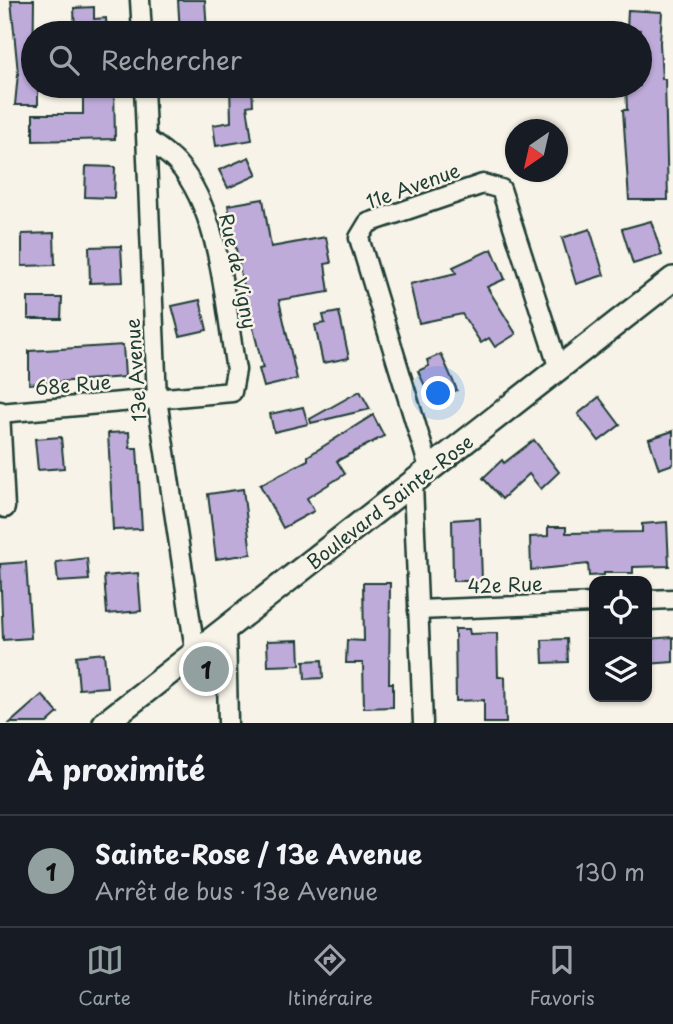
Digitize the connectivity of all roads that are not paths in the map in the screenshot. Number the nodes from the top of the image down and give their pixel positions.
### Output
1 (140, 0) edge
2 (141, 21) edge
3 (145, 98) edge
4 (147, 139) junction
5 (673, 279) edge
6 (559, 369) junction
7 (232, 391) joint
8 (157, 399) junction
9 (0, 412) edge
10 (421, 478) junction
11 (5, 508) dead end
12 (673, 599) edge
13 (652, 600) edge
14 (589, 603) edge
15 (418, 610) junction
16 (226, 629) junction
17 (195, 650) junction
18 (105, 723) edge
19 (228, 723) edge
20 (423, 723) edge

1 - 2 street
3 - 4 street, 13e Avenue
4 - 7 street, Rue de Vigny
4 - 8 street, 13e Avenue
5 - 6 street, Boulevard Sainte-Rose
6 - 10 street, Boulevard Sainte-Rose
6 - 10 street, 11e Avenue
7 - 8 street, 68e Rue
8 - 9 street, 68e Rue
8 - 17 street, 13e Avenue
9 - 11 street
10 - 15 street, 11e Avenue
10 - 16 street, Boulevard Sainte-Rose
12 - 13 street
14 - 15 street, 42e Rue
15 - 20 street, 11e Avenue
16 - 17 street, Boulevard Sainte-Rose
16 - 19 street
17 - 18 street, Boulevard Sainte-Rose

